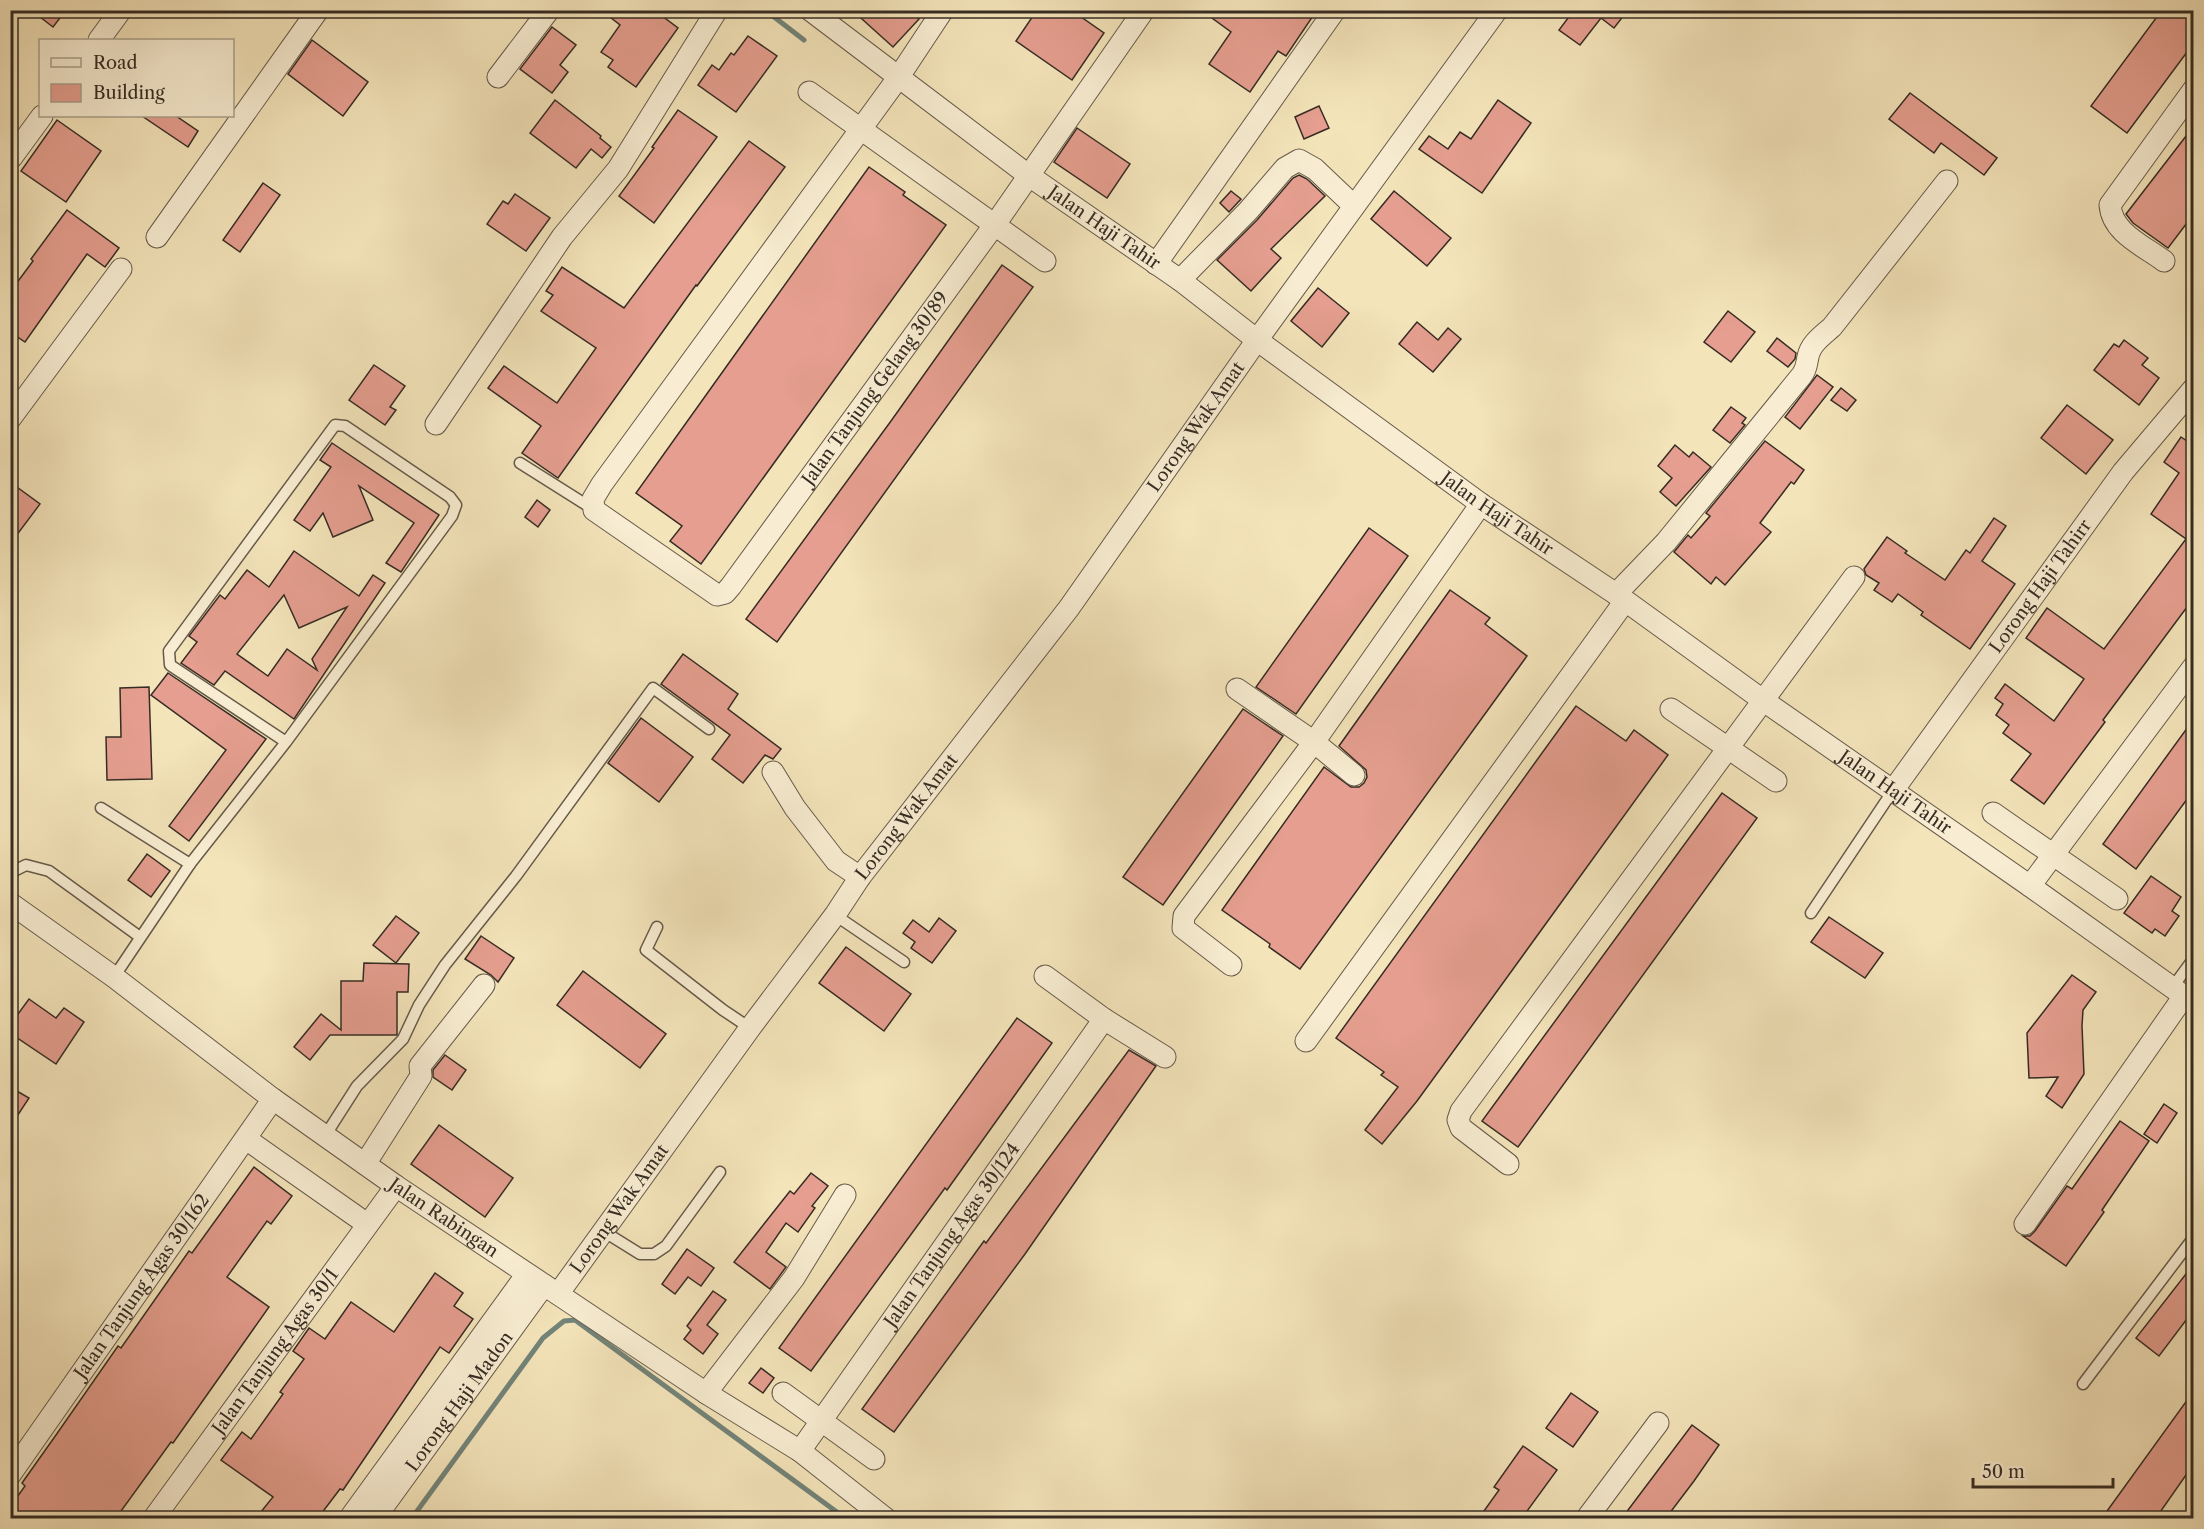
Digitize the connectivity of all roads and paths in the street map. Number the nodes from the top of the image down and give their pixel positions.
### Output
1 (121, 10) edge
2 (318, 10) edge
3 (549, 10) edge
4 (717, 10) edge
5 (810, 10) edge
6 (943, 10) edge
7 (1144, 10) edge
8 (1335, 10) edge
9 (1497, 10) edge
10 (100, 39) edge
11 (498, 77) dead end
12 (898, 78) junction
13 (2193, 89) edge
14 (809, 92) dead end
15 (41, 117) edge
16 (860, 130) junction
17 (12, 157) edge
18 (1028, 175) junction
19 (1947, 182) dead end
20 (1354, 207) junction
21 (994, 225) junction
22 (157, 237) dead end
23 (1045, 261) dead end
24 (2164, 261) dead end
25 (1156, 264) junction
26 (121, 269) dead end
27 (1180, 280) junction
28 (1257, 340) junction
29 (2193, 388) edge
30 (10, 419) edge
31 (436, 424) dead end
32 (520, 463) dead end
33 (1481, 504) junction
34 (594, 510) junction
35 (1854, 577) dead end
36 (1620, 597) junction
37 (2193, 666) edge
38 (1237, 689) dead end
39 (1764, 701) junction
40 (1671, 709) dead end
41 (709, 729) dead end
42 (286, 742) junction
43 (1314, 742) junction
44 (1729, 749) junction
45 (773, 772) dead end
46 (1354, 775) dead end
47 (1776, 781) dead end
48 (1894, 789) junction
49 (101, 808) dead end
50 (1993, 813) dead end
51 (2054, 854) junction
52 (190, 864) junction
53 (10, 876) edge
54 (860, 877) junction
55 (2030, 886) junction
56 (2117, 899) dead end
57 (10, 903) edge
58 (1811, 913) dead end
59 (835, 915) junction
60 (657, 927) dead end
61 (140, 937) junction
62 (2193, 958) edge
63 (904, 962) dead end
64 (1231, 965) dead end
65 (1045, 976) dead end
66 (114, 978) junction
67 (484, 985) dead end
68 (2183, 996) edge
69 (1104, 1019) junction
70 (750, 1028) junction
71 (1306, 1041) dead end
72 (1165, 1057) dead end
73 (273, 1099) junction
74 (324, 1136) junction
75 (246, 1139) junction
76 (365, 1164) junction
77 (1508, 1164) dead end
78 (720, 1172) dead end
79 (396, 1186) junction
80 (845, 1195) dead end
81 (367, 1224) junction
82 (2025, 1224) dead end
83 (603, 1231) junction
84 (2193, 1237) edge
85 (543, 1285) junction
86 (2083, 1384) dead end
87 (706, 1393) junction
88 (783, 1393) dead end
89 (822, 1420) junction
90 (1658, 1423) dead end
91 (800, 1451) junction
92 (873, 1460) dead end
93 (10, 1475) edge
94 (154, 1518) edge
95 (350, 1518) edge
96 (375, 1518) edge
97 (885, 1518) edge
98 (1587, 1518) edge

1 - 10 street
2 - 22 street
3 - 11 street
4 - 31 street
5 - 12 street, Jalan Haji Tahir
6 - 12 street
7 - 18 street, Jalan Tanjung Gelang 30/89
8 - 25 street
9 - 20 street, Lorong Wak Amat
12 - 16 street
12 - 18 street, Jalan Haji Tahir
13 - 24 street
14 - 16 street
15 - 17 street
16 - 21 street
16 - 34 street
18 - 21 street, Jalan Tanjung Gelang 30/89
18 - 25 street, Jalan Haji Tahir
19 - 36 street
20 - 27 street
20 - 28 street, Lorong Wak Amat
21 - 23 street
21 - 34 street, Jalan Tanjung Gelang 30/89
25 - 27 street, Jalan Haji Tahir
26 - 30 street
27 - 28 street, Jalan Haji Tahir
28 - 33 street, Jalan Haji Tahir
28 - 54 street, Lorong Wak Amat
29 - 48 street, Lorong Haji Tahirr
32 - 34 lane
33 - 36 street, Jalan Haji Tahir
33 - 43 street
35 - 39 street
36 - 39 street, Jalan Haji Tahir
36 - 71 street
37 - 51 street
38 - 43 street
39 - 44 street
39 - 48 street, Jalan Haji Tahir
40 - 44 street
41 - 74 lane
42 - 42 lane
42 - 52 lane
43 - 46 street
43 - 64 street
44 - 47 street
44 - 77 street
45 - 54 street
48 - 55 street, Jalan Haji Tahir
48 - 58 lane
49 - 52 lane
50 - 51 street
51 - 55 street
51 - 56 street
52 - 61 lane
53 - 61 lane
54 - 59 street, Lorong Wak Amat
55 - 68 street, Jalan Haji Tahir
57 - 66 street, Jalan Rabingan
59 - 63 lane
59 - 70 street, Lorong Wak Amat
60 - 70 lane
61 - 66 lane
62 - 68 lane
65 - 69 street
66 - 73 street, Jalan Rabingan
67 - 76 street
68 - 82 street
69 - 72 street
69 - 89 street, Jalan Tanjung Agas 30/124
70 - 83 street, Lorong Wak Amat
73 - 74 street, Jalan Rabingan
73 - 75 street, Jalan Tanjung Agas 30/162
74 - 76 street, Jalan Rabingan
75 - 81 street
75 - 93 street, Jalan Tanjung Agas 30/162
76 - 79 street, Jalan Rabingan
78 - 83 lane
79 - 81 street, Jalan Tanjung Agas 30/1
79 - 85 street, Jalan Rabingan
80 - 87 street
81 - 94 street, Jalan Tanjung Agas 30/1
83 - 85 street, Lorong Wak Amat
84 - 86 lane
85 - 87 street, Jalan Rabingan
85 - 95 street
85 - 96 street, Lorong Haji Madon
87 - 91 street, Jalan Rabingan
88 - 89 street
89 - 91 street, Jalan Tanjung Agas 30/124
89 - 92 street
90 - 98 street
91 - 97 street, Jalan Rabingan

